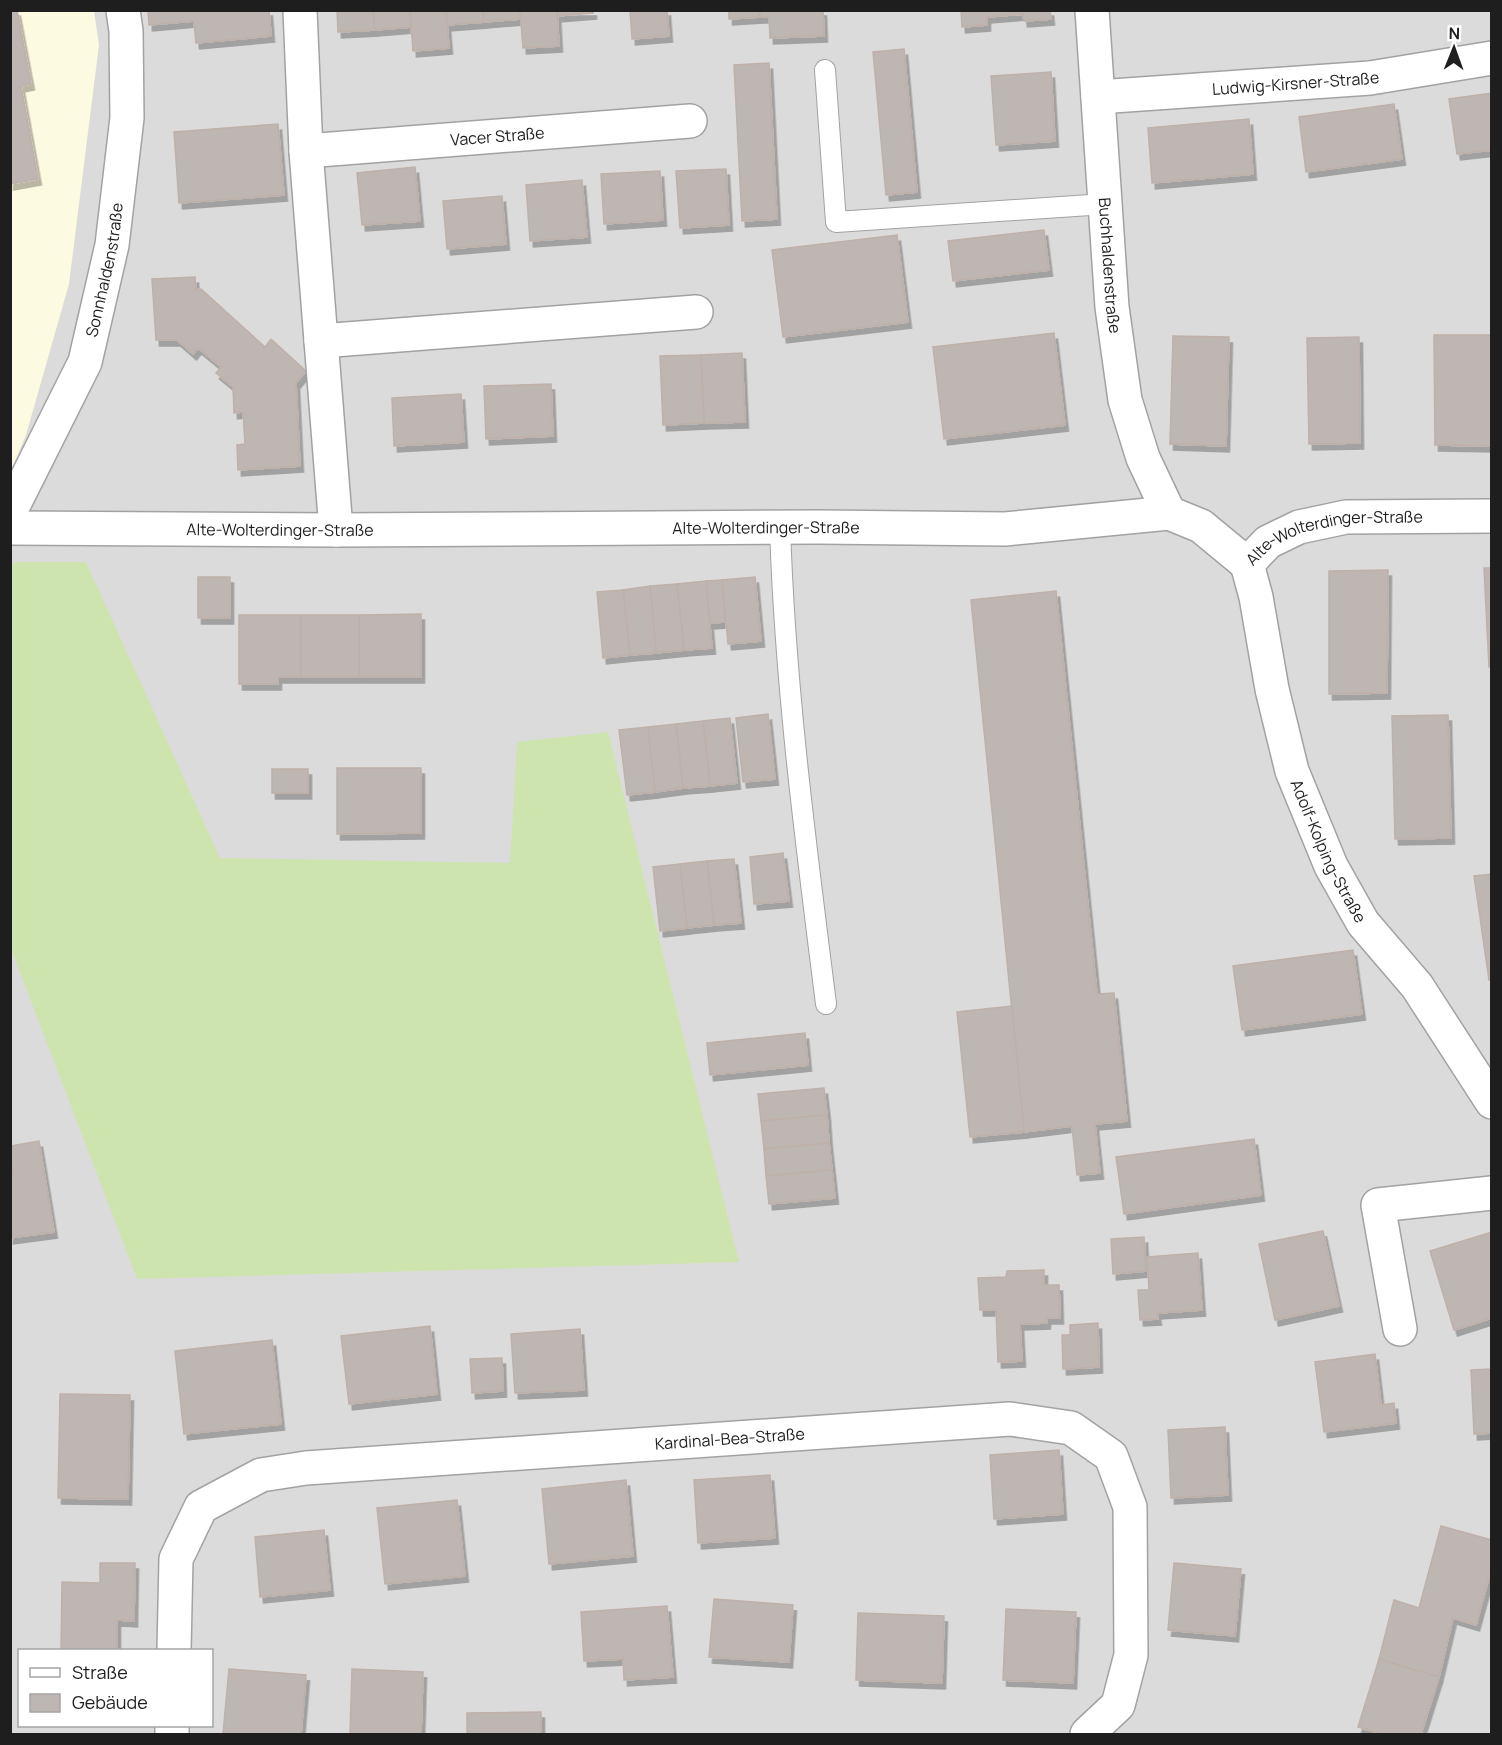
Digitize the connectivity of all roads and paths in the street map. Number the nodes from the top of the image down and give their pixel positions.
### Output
1 (123, 10) edge
2 (300, 10) edge
3 (1092, 10) edge
4 (1491, 58) edge
5 (825, 70) dead end
6 (1098, 97) junction
7 (690, 121) dead end
8 (306, 151) junction
9 (1105, 204) junction
10 (696, 312) dead end
11 (321, 341) junction
12 (10, 512) edge
13 (1169, 513) junction
14 (1491, 516) edge
15 (780, 527) junction
16 (10, 528) edge
17 (336, 530) junction
18 (1247, 564) junction
19 (826, 1004) dead end
20 (1491, 1102) edge
21 (1491, 1193) edge
22 (1400, 1329) dead end
23 (174, 1649) edge
24 (1087, 1734) edge

1 - 12 street, Sonnhaldenstraße
2 - 8 street
3 - 6 street, Buchhaldenstraße
4 - 6 street, Ludwig-Kirsner-Straße
5 - 9 lane
6 - 9 street, Buchhaldenstraße
7 - 8 street, Vacer Straße
8 - 11 street
9 - 13 street, Buchhaldenstraße
10 - 11 street
11 - 17 street
13 - 15 street, Alte-Wolterdinger-Straße
13 - 18 street, Alte-Wolterdinger-Straße
14 - 18 street, Alte-Wolterdinger-Straße
15 - 17 street, Alte-Wolterdinger-Straße
15 - 19 lane
16 - 17 street, Alte-Wolterdinger-Straße
18 - 20 street, Adolf-Kolping-Straße
21 - 22 street
23 - 24 street, Kardinal-Bea-Straße

